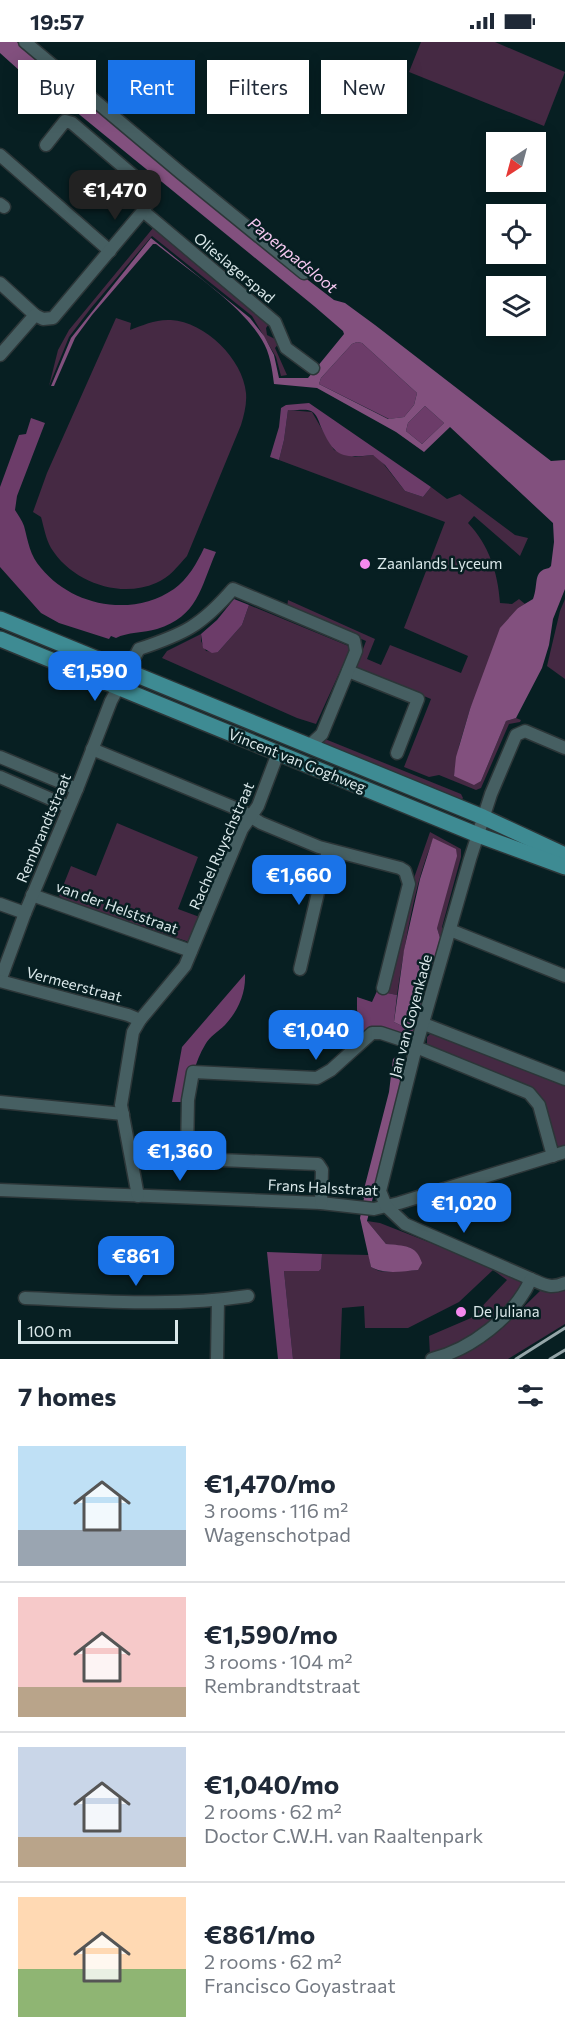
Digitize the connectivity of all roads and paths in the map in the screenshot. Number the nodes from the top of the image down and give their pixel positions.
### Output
1 (25, 42) edge
2 (46, 145) dead end
3 (0, 155) edge
4 (143, 211) junction
5 (110, 251) junction
6 (304, 273) dead end
7 (0, 284) edge
8 (35, 315) junction
9 (0, 355) edge
10 (314, 368) dead end
11 (0, 619) edge
12 (0, 639) edge
13 (126, 671) junction
14 (348, 671) junction
15 (117, 688) junction
16 (309, 746) junction
17 (565, 748) edge
18 (93, 749) junction
19 (278, 753) junction
20 (397, 753) dead end
21 (0, 757) edge
22 (0, 777) edge
23 (77, 789) junction
24 (69, 807) junction
25 (250, 817) junction
26 (483, 817) junction
27 (478, 835) junction
28 (328, 850) junction
29 (565, 855) edge
30 (565, 867) edge
31 (32, 895) junction
32 (0, 903) edge
33 (25, 913) junction
34 (450, 930) junction
35 (191, 951) junction
36 (300, 969) dead end
37 (565, 976) edge
38 (0, 981) edge
39 (383, 988) dead end
40 (140, 1020) junction
41 (424, 1024) junction
42 (417, 1046) junction
43 (565, 1079) edge
44 (0, 1102) edge
45 (123, 1114) junction
46 (559, 1154) edge
47 (0, 1190) edge
48 (138, 1196) junction
49 (321, 1203) junction
50 (380, 1207) junction
51 (531, 1279) junction
52 (565, 1282) edge
53 (248, 1296) dead end
54 (25, 1298) dead end
55 (218, 1300) junction
56 (217, 1359) edge
57 (432, 1359) edge

1 - 6 street
2 - 4 street
3 - 5 street
4 - 5 street
4 - 10 street, Olieslagerspad
5 - 8 street
7 - 8 street
8 - 9 street
11 - 13 main road, Vincent van Goghweg
12 - 15 main road, Vincent van Goghweg
13 - 14 street, Vincent van Goghweg
13 - 15 street, Vincent van Goghweg
13 - 16 main road, Vincent van Goghweg
14 - 16 street, Vincent van Goghweg
14 - 20 street
15 - 18 street, Rembrandtstraat
15 - 19 main road, Vincent van Goghweg
16 - 26 main road, Vincent van Goghweg
17 - 26 street
18 - 23 street, Rembrandtstraat
18 - 25 street
19 - 25 street, Rachel Ruyschstraat
19 - 27 main road, Vincent van Goghweg
21 - 23 street
22 - 24 street
23 - 24 street, Rembrandtstraat
24 - 31 street, Rembrandtstraat
25 - 28 street
25 - 35 street, Rachel Ruyschstraat
26 - 27 street
26 - 29 main road, Vincent van Goghweg
27 - 30 main road, Vincent van Goghweg
27 - 34 street, Jan van Goyenkade
28 - 36 street
28 - 39 street
31 - 33 street, Rembrandtstraat
31 - 35 street, van der Helststraat
32 - 33 street
33 - 38 street, Rembrandtstraat
34 - 37 street
34 - 41 street, Jan van Goyenkade
35 - 40 street, Rachel Ruyschstraat
38 - 40 street, Vermeerstraat
40 - 45 street
41 - 42 street, Jan van Goyenkade
41 - 43 street
42 - 46 street
42 - 49 street
42 - 50 street, Jan van Goyenkade
44 - 45 street
45 - 48 street
46 - 50 street, Frans Halsstraat
47 - 48 street, Frans Halsstraat
48 - 49 street, Frans Halsstraat
49 - 50 street, Frans Halsstraat
50 - 51 street
51 - 52 street
51 - 57 street
53 - 55 street
54 - 55 street
55 - 56 street

